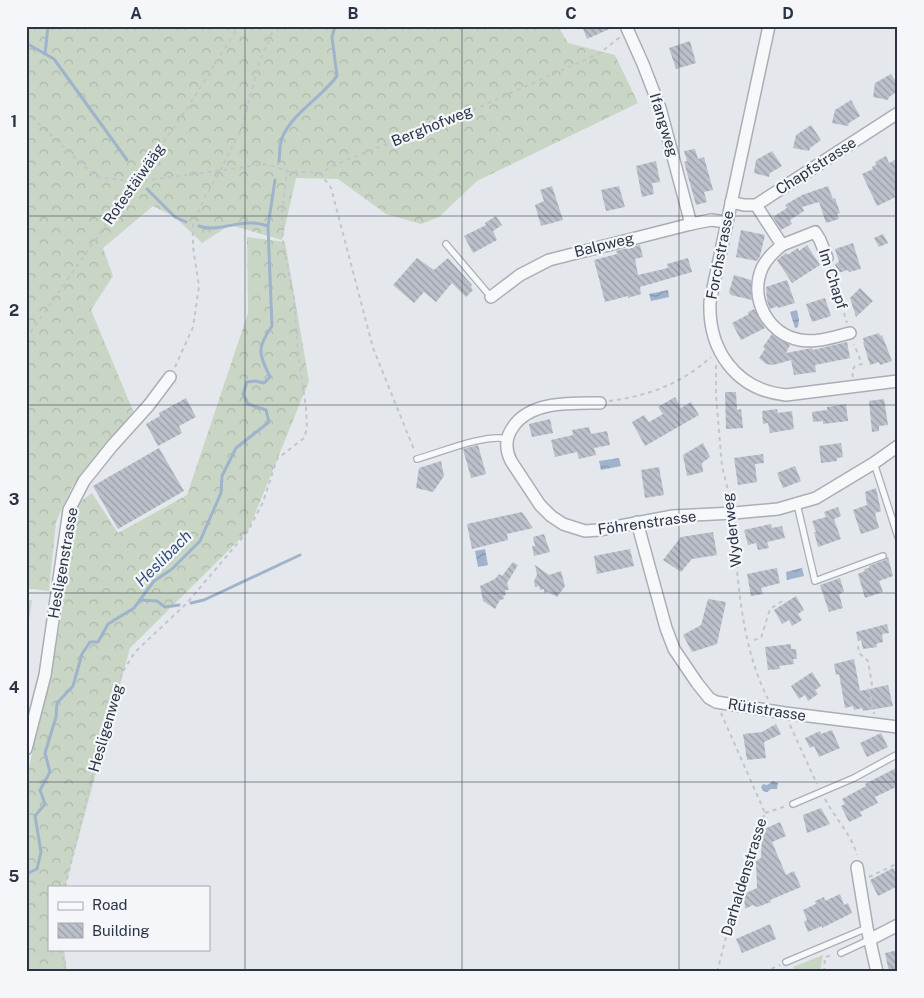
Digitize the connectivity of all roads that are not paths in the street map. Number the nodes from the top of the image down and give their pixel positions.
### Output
1 (769, 26) edge
2 (626, 28) edge
3 (898, 113) edge
4 (731, 202) junction
5 (756, 205) junction
6 (727, 222) junction
7 (691, 224) junction
8 (446, 244) dead end
9 (782, 245) junction
10 (827, 258) road end
11 (491, 297) joint
12 (850, 333) road end
13 (170, 377) road end
14 (898, 381) edge
15 (600, 403) road end
16 (507, 439) junction
17 (898, 446) edge
18 (417, 459) road end
19 (874, 463) junction
20 (797, 504) junction
21 (637, 522) junction
22 (898, 537) edge
23 (883, 556) dead end
24 (898, 727) edge
25 (26, 749) edge
26 (898, 754) edge
27 (793, 804) road end
28 (857, 867) road end
29 (898, 925) edge
30 (867, 928) junction
31 (869, 940) junction
32 (841, 953) road end
33 (786, 962) road end
34 (876, 972) edge

1 - 4 street, Forchstrasse
2 - 7 street, Ifangweg
3 - 5 street, Chapfstrasse
4 - 5 street
4 - 6 street, Forchstrasse
5 - 9 street
6 - 7 street, Balpweg
6 - 14 street, Forchstrasse
7 - 11 street, Balpweg
8 - 11 lane
9 - 10 street, Im Chapf
9 - 12 street, Im Chapf
13 - 25 street, Hesligenstrasse
15 - 16 street
16 - 18 lane
16 - 21 street, Föhrenstrasse
17 - 19 street, Föhrenstrasse
19 - 20 street, Föhrenstrasse
19 - 22 lane
20 - 21 street, Föhrenstrasse
20 - 23 lane
21 - 24 street, Rütistrasse
26 - 27 lane
28 - 30 street
29 - 31 street
30 - 31 street
30 - 33 lane
31 - 32 lane
31 - 34 street

